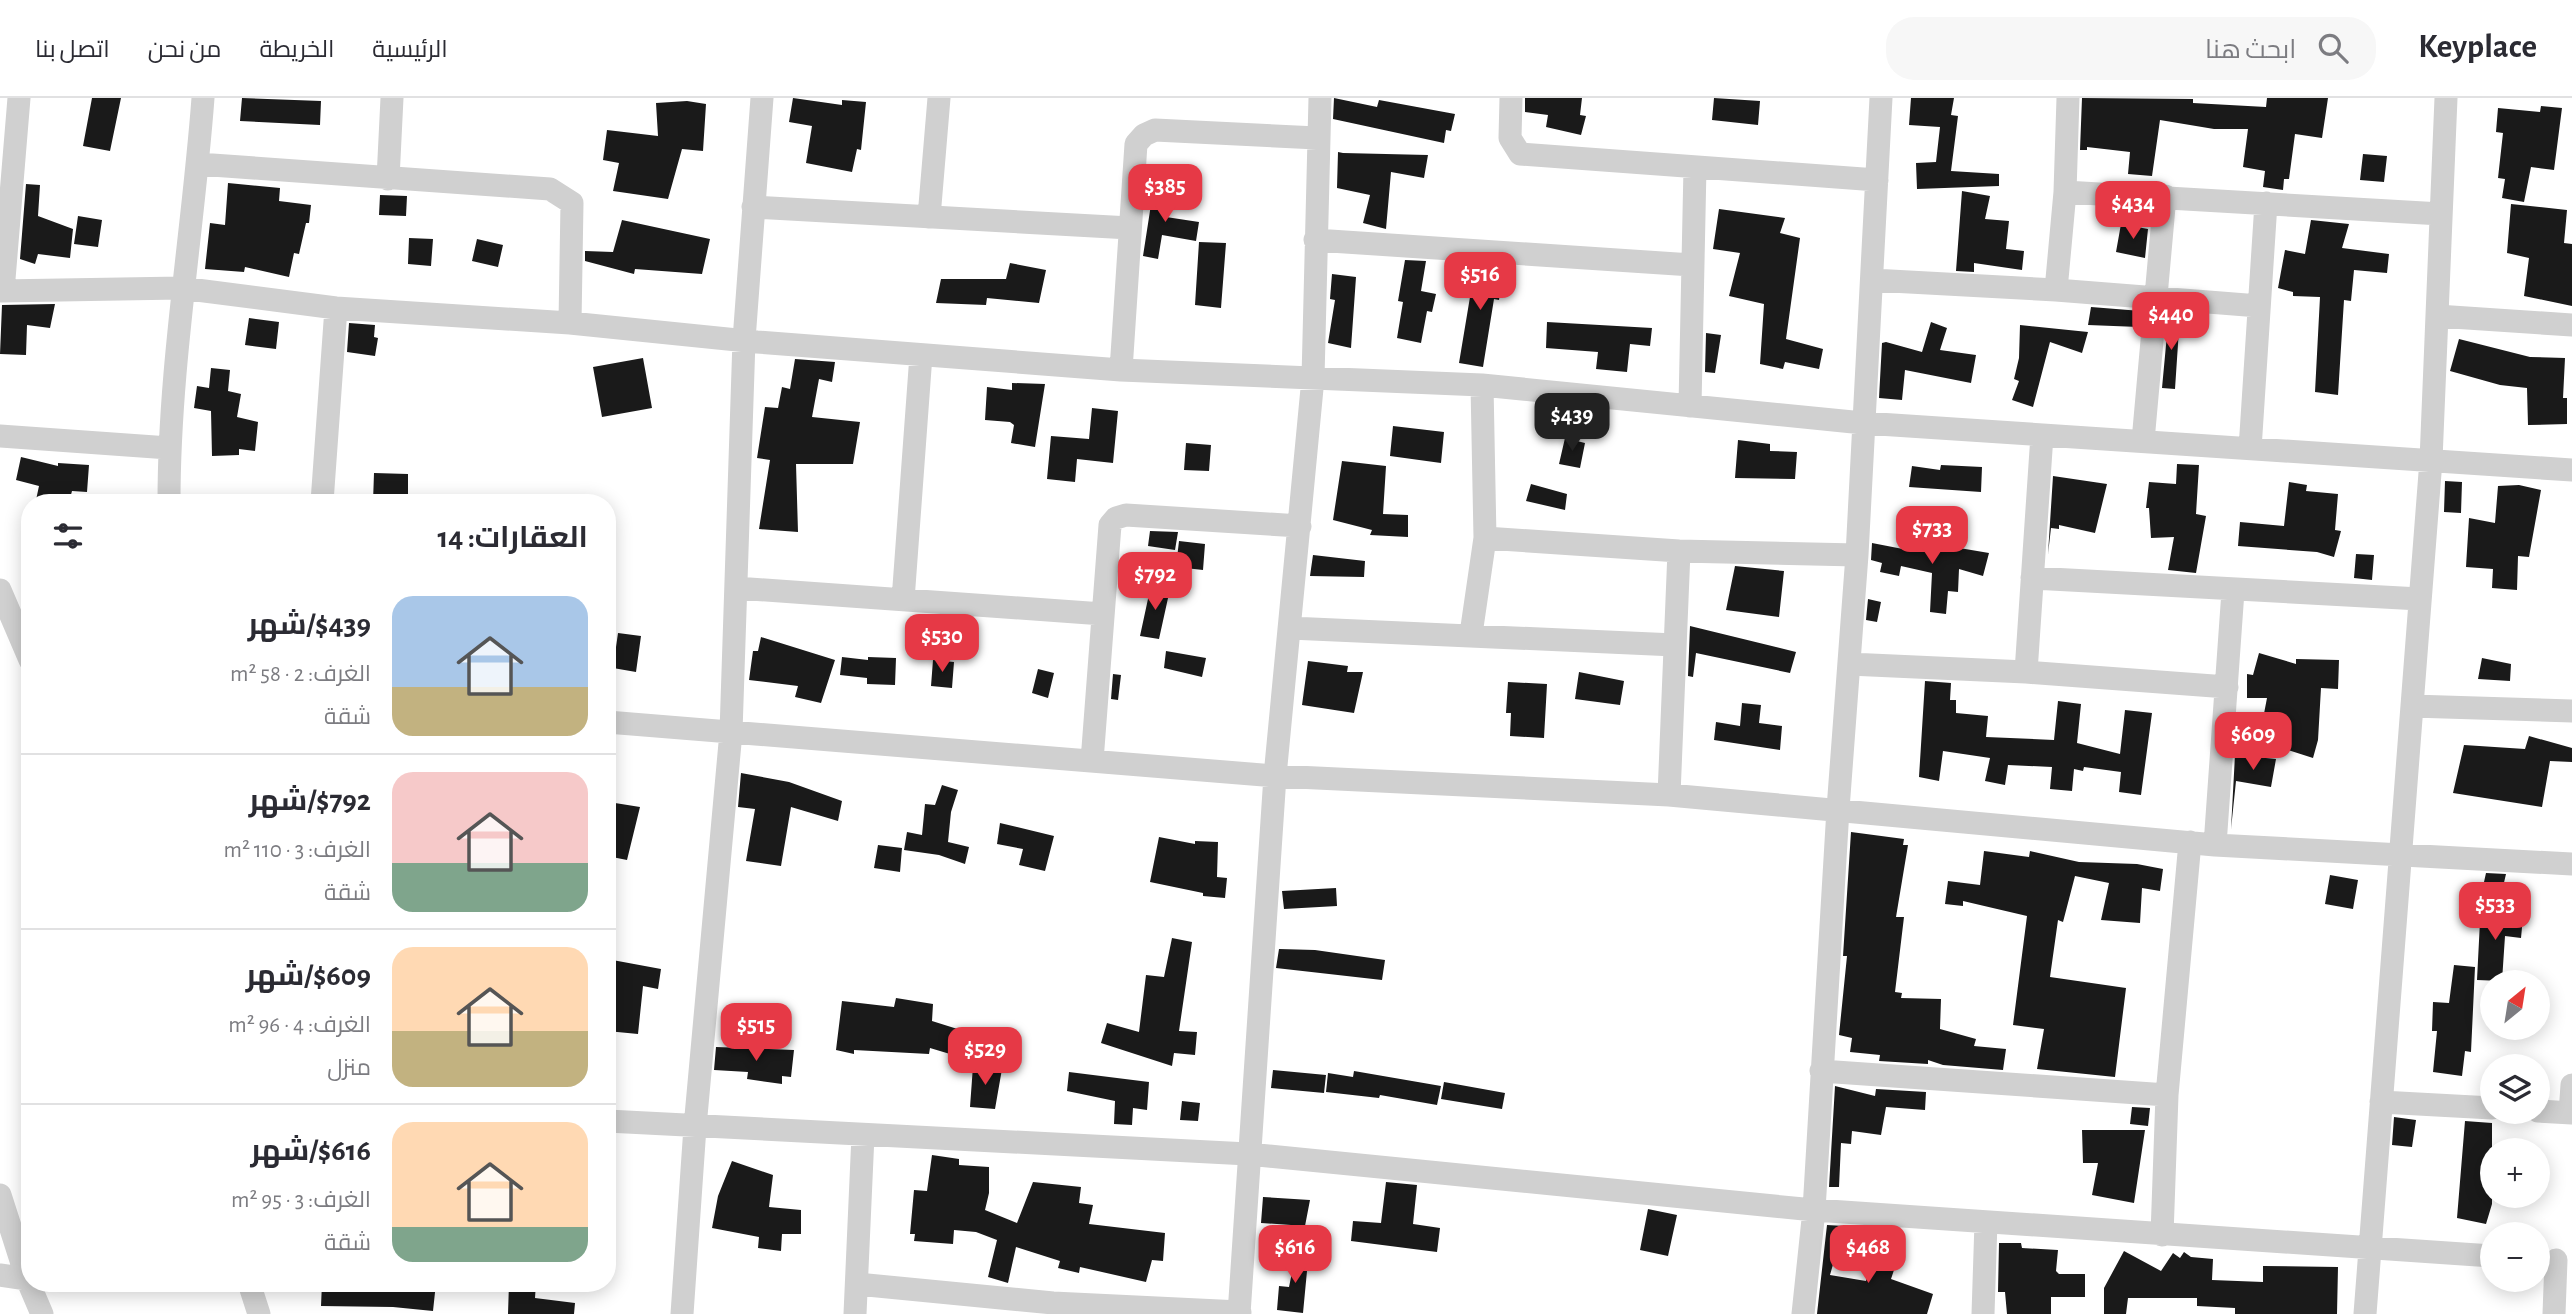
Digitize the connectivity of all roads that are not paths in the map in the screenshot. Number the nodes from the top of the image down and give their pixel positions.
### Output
1 (19, 98) edge
2 (203, 98) edge
3 (392, 98) edge
4 (762, 98) edge
5 (939, 98) edge
6 (1320, 98) edge
7 (1511, 98) edge
8 (1881, 98) edge
9 (2068, 98) edge
10 (2446, 98) edge
11 (1317, 138) junction
12 (198, 164) junction
13 (1695, 167) junction
14 (388, 179) junction
15 (1877, 180) junction
16 (2065, 191) junction
17 (2165, 196) junction
18 (2266, 203) junction
19 (753, 207) junction
20 (2441, 215) junction
21 (929, 217) junction
22 (1130, 228) junction
23 (1315, 240) junction
24 (1692, 265) junction
25 (1872, 281) junction
26 (181, 288) junction
27 (2056, 290) junction
28 (1, 291) edge
29 (2157, 297) junction
30 (2259, 306) junction
31 (336, 309) junction
32 (2437, 316) junction
33 (570, 323) junction
34 (2572, 325) edge
35 (744, 340) junction
36 (921, 355) junction
37 (1121, 370) junction
38 (1313, 378) junction
39 (1482, 385) junction
40 (1690, 406) junction
41 (1863, 423) junction
42 (2042, 435) junction
43 (0, 436) edge
44 (2143, 441) junction
45 (169, 448) junction
46 (2250, 449) junction
47 (2431, 460) junction
48 (2572, 470) edge
49 (169, 494) edge
50 (323, 494) edge
51 (1300, 526) junction
52 (1485, 538) junction
53 (1679, 551) junction
54 (1857, 555) junction
55 (2032, 578) junction
56 (736, 588) junction
57 (0, 590) edge
58 (2233, 591) junction
59 (2420, 599) junction
60 (903, 600) junction
61 (1103, 614) junction
62 (1290, 628) junction
63 (1471, 634) junction
64 (21, 639) edge
65 (1675, 645) junction
66 (1849, 664) junction
67 (2026, 672) junction
68 (2227, 687) junction
69 (2412, 706) junction
70 (2572, 711) edge
71 (616, 724) edge
72 (731, 732) junction
73 (1092, 761) junction
74 (1275, 776) junction
75 (1669, 795) junction
76 (1838, 809) junction
77 (2190, 842) junction
78 (2216, 845) junction
79 (2399, 856) junction
80 (2572, 864) edge
81 (1821, 1071) junction
82 (2572, 1084) edge
83 (2168, 1095) junction
84 (2381, 1102) junction
85 (2480, 1107) edge
86 (2550, 1112) edge
87 (2571, 1113) edge
88 (616, 1122) edge
89 (695, 1127) junction
90 (863, 1135) junction
91 (1248, 1154) junction
92 (0, 1195) edge
93 (1815, 1210) junction
94 (1986, 1222) junction
95 (2162, 1235) junction
96 (2370, 1247) junction
97 (2480, 1254) edge
98 (21, 1260) edge
99 (2555, 1260) edge
100 (0, 1276) edge
101 (21, 1278) edge
102 (857, 1284) junction
103 (33, 1292) edge
104 (252, 1292) edge
105 (1053, 1309) edge
106 (1240, 1313) edge
107 (43, 1314) edge
108 (259, 1314) edge
109 (682, 1314) edge
110 (855, 1314) edge
111 (1803, 1314) edge
112 (1983, 1314) edge
113 (2365, 1314) edge
114 (2554, 1314) edge

1 - 28 street
2 - 12 street
3 - 14 street
4 - 19 street
5 - 21 street
6 - 11 street
7 - 13 street
8 - 15 street
9 - 16 street
10 - 20 street
11 - 22 street
11 - 23 street
12 - 14 street
12 - 26 street
13 - 15 street
13 - 24 street
14 - 33 street
15 - 25 street
16 - 17 street
16 - 27 street
17 - 18 street
17 - 29 street
18 - 20 street
18 - 30 street
19 - 21 street
19 - 35 street
20 - 32 street
21 - 22 street
22 - 37 street
23 - 24 street
23 - 38 street
24 - 40 street
25 - 27 street
25 - 41 street
26 - 28 street
26 - 31 street
26 - 45 street
27 - 29 street
29 - 30 street
29 - 44 street
30 - 46 street
31 - 33 street
31 - 50 street
32 - 34 street
32 - 47 street
33 - 35 street
35 - 36 street
35 - 56 street
36 - 37 street
36 - 60 street
37 - 38 street
38 - 39 street
38 - 51 street
39 - 40 street
39 - 52 street
40 - 41 street
41 - 42 street
41 - 54 street
42 - 44 street
42 - 55 street
43 - 45 street
44 - 46 street
45 - 49 street
46 - 47 street
47 - 48 street
47 - 59 street
51 - 61 street
51 - 62 street
52 - 53 street
52 - 63 street
53 - 54 street
53 - 65 street
54 - 66 street
55 - 58 street
55 - 67 street
56 - 60 street
56 - 72 street
57 - 64 street
58 - 59 street
58 - 68 street
59 - 69 street
60 - 61 street
61 - 73 street
62 - 63 street
62 - 74 street
63 - 65 street
65 - 75 street
66 - 67 street
66 - 76 street
67 - 68 street
68 - 78 street
69 - 70 street
69 - 79 street
71 - 72 street
72 - 73 street
72 - 89 street
73 - 74 street
74 - 75 street
74 - 91 street
75 - 76 street
76 - 77 street
76 - 81 street
77 - 78 street
77 - 83 street
78 - 79 street
79 - 80 street
79 - 84 street
81 - 83 street
81 - 93 street
82 - 87 street
83 - 95 street
84 - 85 street
84 - 96 street
86 - 87 street
88 - 89 street
89 - 90 street
89 - 109 street
90 - 91 street
90 - 102 street
91 - 93 street
91 - 106 street
92 - 98 street
93 - 94 street
93 - 111 street
94 - 95 street
94 - 112 street
95 - 96 street
96 - 97 street
96 - 113 street
99 - 114 street
100 - 101 street
102 - 105 street
102 - 110 street
103 - 107 street
104 - 108 street
105 - 106 street

